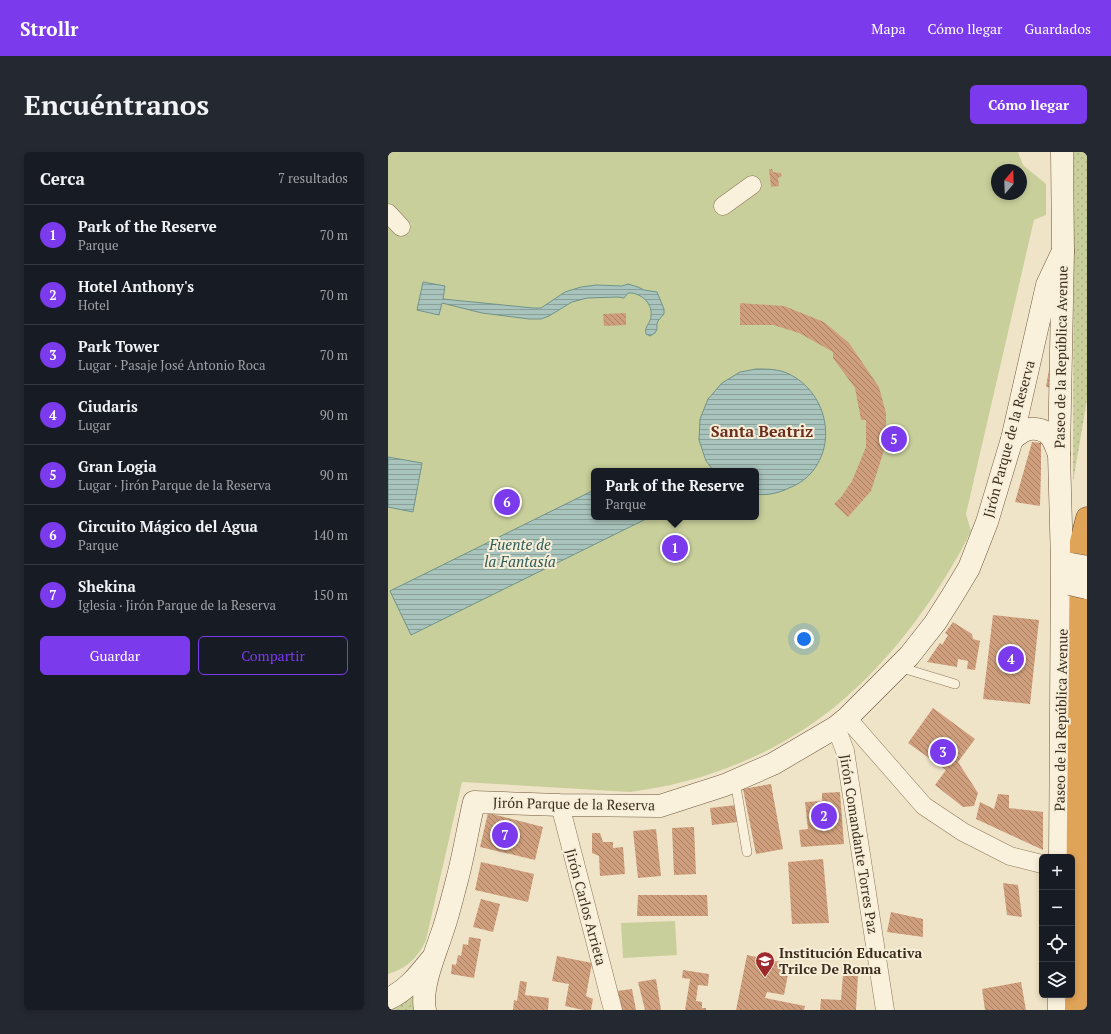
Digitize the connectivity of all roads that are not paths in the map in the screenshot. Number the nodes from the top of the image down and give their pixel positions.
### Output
1 (1062, 152) edge
2 (752, 185) dead end
3 (723, 206) dead end
4 (388, 213) edge
5 (401, 227) dead end
6 (1063, 251) junction
7 (1012, 439) junction
8 (1059, 454) junction
9 (1087, 518) edge
10 (1073, 575) edge
11 (899, 667) junction
12 (955, 684) dead end
13 (841, 722) junction
14 (735, 781) junction
15 (560, 805) junction
16 (747, 852) dead end
17 (1060, 854) edge
18 (1039, 863) edge
19 (434, 955) junction
20 (1059, 998) edge
21 (388, 999) edge
22 (425, 1010) edge
23 (613, 1010) edge
24 (885, 1010) edge
25 (1059, 1010) edge
26 (1076, 1010) edge

1 - 6 street, Paseo de la República Avenue
2 - 3 street
4 - 5 street
6 - 7 street, Jirón Parque de la Reserva
6 - 8 street, Paseo de la República Avenue
7 - 8 street
7 - 11 street, Jirón Parque de la Reserva
8 - 10 street, Paseo de la República Avenue
9 - 26 highway
10 - 17 street, Paseo de la República Avenue
11 - 12 lane
11 - 13 street, Jirón Parque de la Reserva
13 - 14 street, Jirón Parque de la Reserva
13 - 18 street
13 - 24 street, Jirón Comandante Torres Paz
14 - 15 street, Jirón Parque de la Reserva
14 - 16 lane
15 - 19 street, Jirón Parque de la Reserva
15 - 23 street, Jirón Carlos Arrieta
19 - 21 street
19 - 22 street
20 - 25 street

